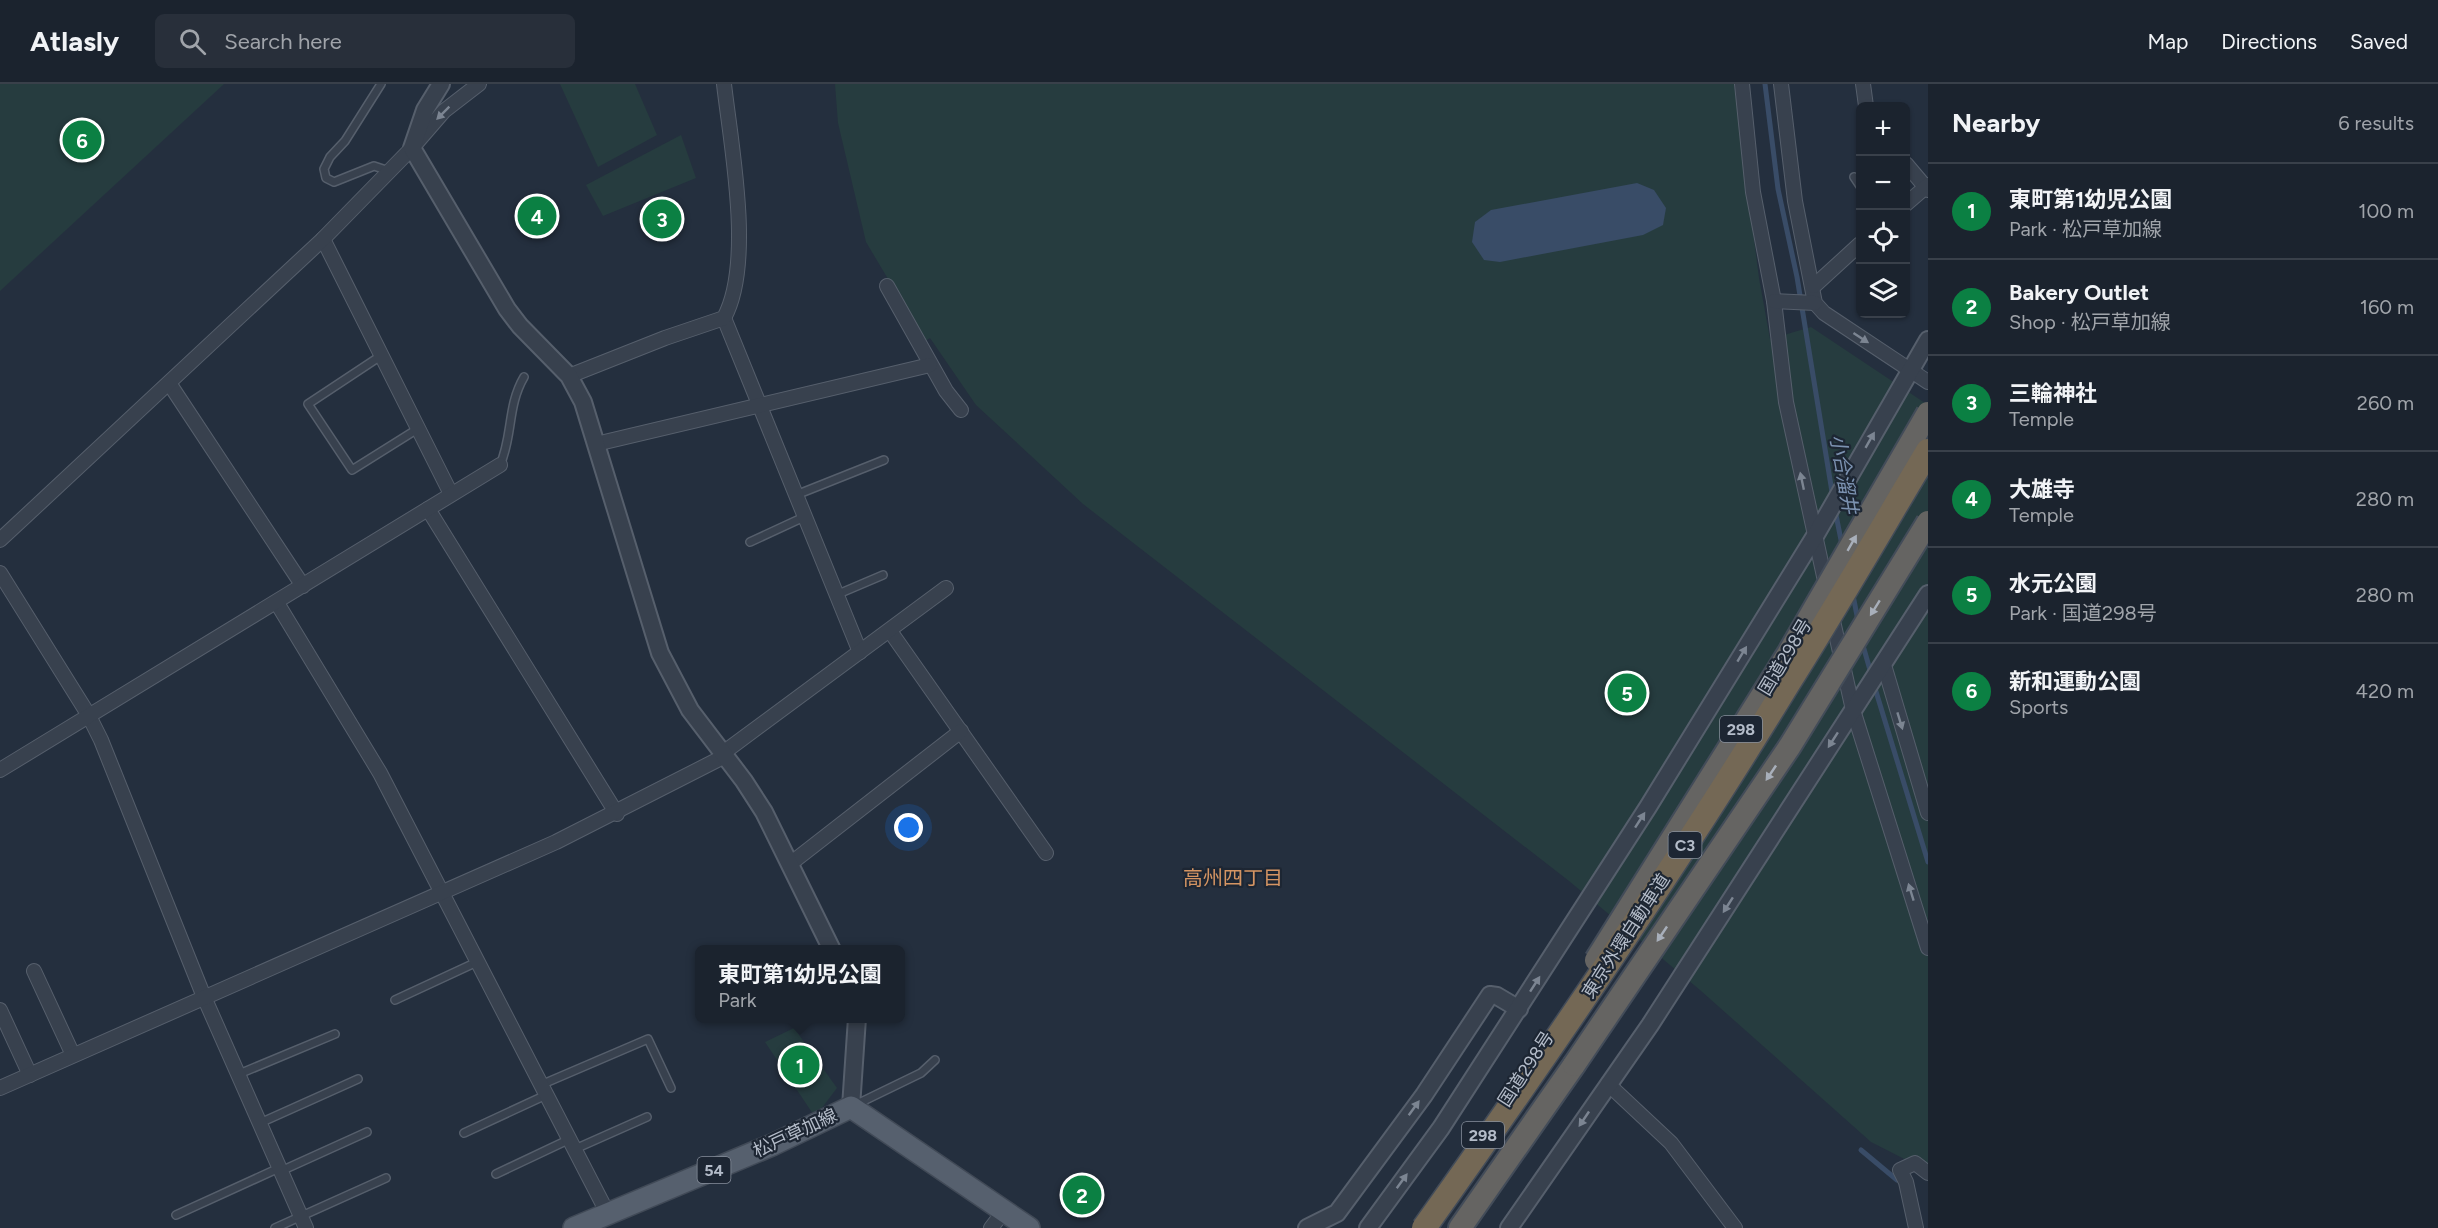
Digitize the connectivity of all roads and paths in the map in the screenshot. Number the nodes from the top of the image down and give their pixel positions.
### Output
1 (381, 84) edge
2 (441, 84) edge
3 (479, 84) edge
4 (724, 84) edge
5 (1742, 84) edge
6 (1781, 84) edge
7 (1863, 84) edge
8 (1865, 102) edge
9 (412, 148) junction
10 (1910, 169) edge
11 (390, 171) junction
12 (1854, 177) dead end
13 (1856, 180) edge
14 (1927, 188) edge
15 (1910, 200) edge
16 (323, 239) junction
17 (1856, 248) edge
18 (887, 286) dead end
19 (1814, 286) junction
20 (1774, 301) junction
21 (1815, 303) junction
22 (724, 318) junction
23 (1928, 340) edge
24 (382, 355) junction
25 (930, 365) junction
26 (1911, 370) junction
27 (569, 376) junction
28 (524, 377) dead end
29 (1928, 382) edge
30 (169, 383) junction
31 (760, 406) junction
32 (961, 410) dead end
33 (1928, 413) edge
34 (419, 428) junction
35 (596, 444) junction
36 (1928, 451) edge
37 (884, 460) dead end
38 (500, 465) joint
39 (1928, 479) edge
40 (451, 494) junction
41 (796, 495) junction
42 (428, 509) junction
43 (804, 517) junction
44 (1928, 522) edge
45 (1815, 536) junction
46 (0, 540) edge
47 (750, 542) dead end
48 (0, 573) edge
49 (883, 575) dead end
50 (303, 586) junction
51 (946, 588) dead end
52 (1928, 594) edge
53 (836, 595) junction
54 (277, 603) junction
55 (890, 631) junction
56 (860, 652) junction
57 (1882, 667) junction
58 (1853, 710) junction
59 (88, 714) junction
60 (961, 731) junction
61 (724, 755) junction
62 (0, 770) edge
63 (1928, 813) edge
64 (617, 814) junction
65 (1046, 853) dead end
66 (790, 864) junction
67 (444, 893) junction
68 (830, 945) edge
69 (1928, 948) edge
70 (479, 961) junction
71 (33, 971) dead end
72 (204, 997) junction
73 (395, 1000) dead end
74 (1519, 1009) junction
75 (0, 1010) edge
76 (857, 1023) edge
77 (335, 1034) dead end
78 (73, 1055) junction
79 (935, 1060) dead end
80 (239, 1074) junction
81 (30, 1075) junction
82 (358, 1079) dead end
83 (1608, 1084) junction
84 (0, 1088) edge
85 (671, 1088) dead end
86 (545, 1089) junction
87 (851, 1107) junction
88 (647, 1117) dead end
89 (260, 1123) junction
90 (367, 1132) dead end
91 (464, 1133) dead end
92 (573, 1144) junction
93 (280, 1169) junction
94 (1928, 1173) edge
95 (496, 1174) dead end
96 (386, 1178) dead end
97 (1004, 1211) junction
98 (608, 1214) junction
99 (176, 1215) dead end
100 (303, 1222) edge
101 (1511, 1227) edge
102 (275, 1228) edge
103 (574, 1228) edge
104 (991, 1228) edge
105 (1029, 1228) edge
106 (1307, 1228) edge
107 (1368, 1228) edge
108 (1416, 1228) edge
109 (1424, 1228) edge
110 (1443, 1228) edge
111 (1460, 1228) edge
112 (1735, 1228) edge
113 (1916, 1228) edge

1 - 11 lane
2 - 9 street
3 -> 9 street
4 - 22 street
5 - 20 street
6 - 19 street
7 - 8 street
9 - 11 street
9 - 27 street
10 - 14 street
11 - 16 street
12 - 13 lane
14 - 15 street
16 - 24 street
16 - 30 street
17 - 19 street
18 - 25 street
19 - 21 street
20 - 21 street
45 -> 20 street
21 -> 26 street
22 - 27 street
22 - 31 street
23 - 26 street
24 - 34 street
24 - 34 lane
25 - 31 street
25 - 32 street
26 - 29 street
45 -> 26 street
27 - 35 street
28 - 38 lane
30 - 46 street
30 - 50 street
31 - 35 street
31 - 41 street
108 -> 33 highway, 国道298号 / 298, bridge
34 - 40 street
35 - 61 street
36 - 109 highway, 東京外環自動車道 / C3, bridge
37 - 41 lane
38 - 40 street
39 - 110 highway, 東京外環自動車道 / C3
40 - 42 street
41 - 43 street
42 - 50 street
42 - 64 street
43 - 47 lane
43 - 53 street
44 -> 111 highway, 国道298号 / 298, bridge
45 - 58 street
74 -> 45 street
48 - 59 street
49 - 53 lane
50 - 54 street
51 - 55 street
52 - 57 street
53 - 56 street
54 - 59 street
54 - 67 street
55 - 56 street
55 - 60 street
56 - 61 street
57 - 58 street
57 -> 63 street
69 -> 58 street
58 -> 83 street
59 - 62 street
59 - 72 street
60 - 65 street
60 - 66 street
61 - 64 street
61 - 66 street
64 - 67 street
66 - 68 street
67 - 70 street
67 - 72 street
70 - 73 lane
70 - 86 street
71 - 78 street
72 - 78 street
72 - 80 street
106 -> 74 street
107 -> 74 street
75 - 81 street
76 - 87 street
77 - 80 lane
78 - 81 street
79 - 87 lane
80 - 89 street
81 - 84 street
82 - 89 lane
83 -> 101 street
83 - 112 street
85 - 86 lane
86 - 91 lane
86 - 92 street
87 - 97 main road, 松戸草加線
87 - 98 main road, 松戸草加線 / 54
88 - 92 lane
89 - 93 street
90 - 93 lane
92 - 95 lane
92 - 98 street
93 - 99 lane
93 - 100 street
94 - 113 street
96 - 100 lane
97 - 104 street
97 - 105 main road, 松戸草加線
98 - 103 main road, 松戸草加線 / 54
100 - 102 lane

